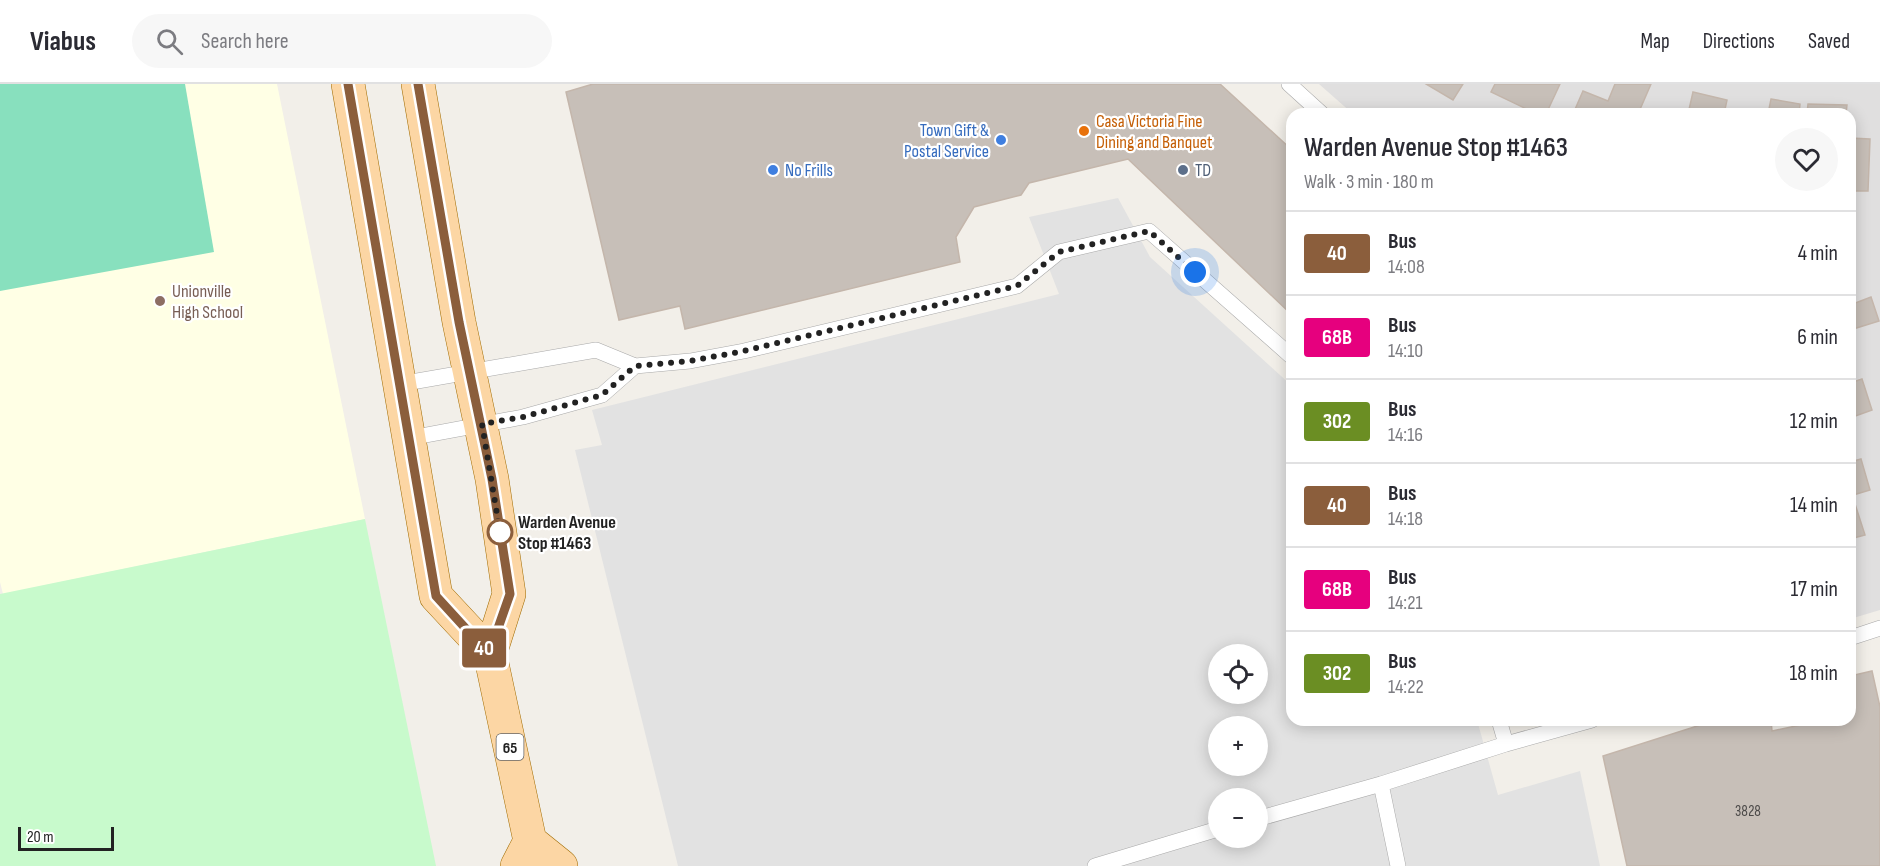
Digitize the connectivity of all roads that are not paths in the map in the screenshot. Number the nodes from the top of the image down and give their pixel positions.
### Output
1 (348, 84) edge
2 (418, 84) edge
3 (1289, 84) edge
4 (1315, 108) edge
5 (1286, 352) edge
6 (635, 366) junction
7 (470, 370) junction
8 (400, 384) junction
9 (482, 424) junction
10 (410, 438) junction
11 (1880, 628) edge
12 (1856, 636) edge
13 (489, 654) junction
14 (1501, 726) edge
15 (1570, 726) edge
16 (1506, 744) junction
17 (1381, 784) junction
18 (1268, 816) edge
19 (1208, 833) edge
20 (524, 853) edge
21 (561, 866) edge
22 (1095, 866) edge
23 (1398, 866) edge

1 - 8 main road
2 - 7 main road
3 - 4 lane
5 - 6 lane
6 - 7 lane
6 - 9 lane
7 - 8 lane
7 - 9 main road
8 - 10 main road
9 - 10 lane
9 - 13 main road
10 - 13 main road
11 - 12 lane
13 - 20 main road, 65
14 - 16 lane
15 - 16 lane
16 - 17 lane
17 - 18 lane
17 - 23 lane
19 - 22 lane
20 - 21 main road, 65

